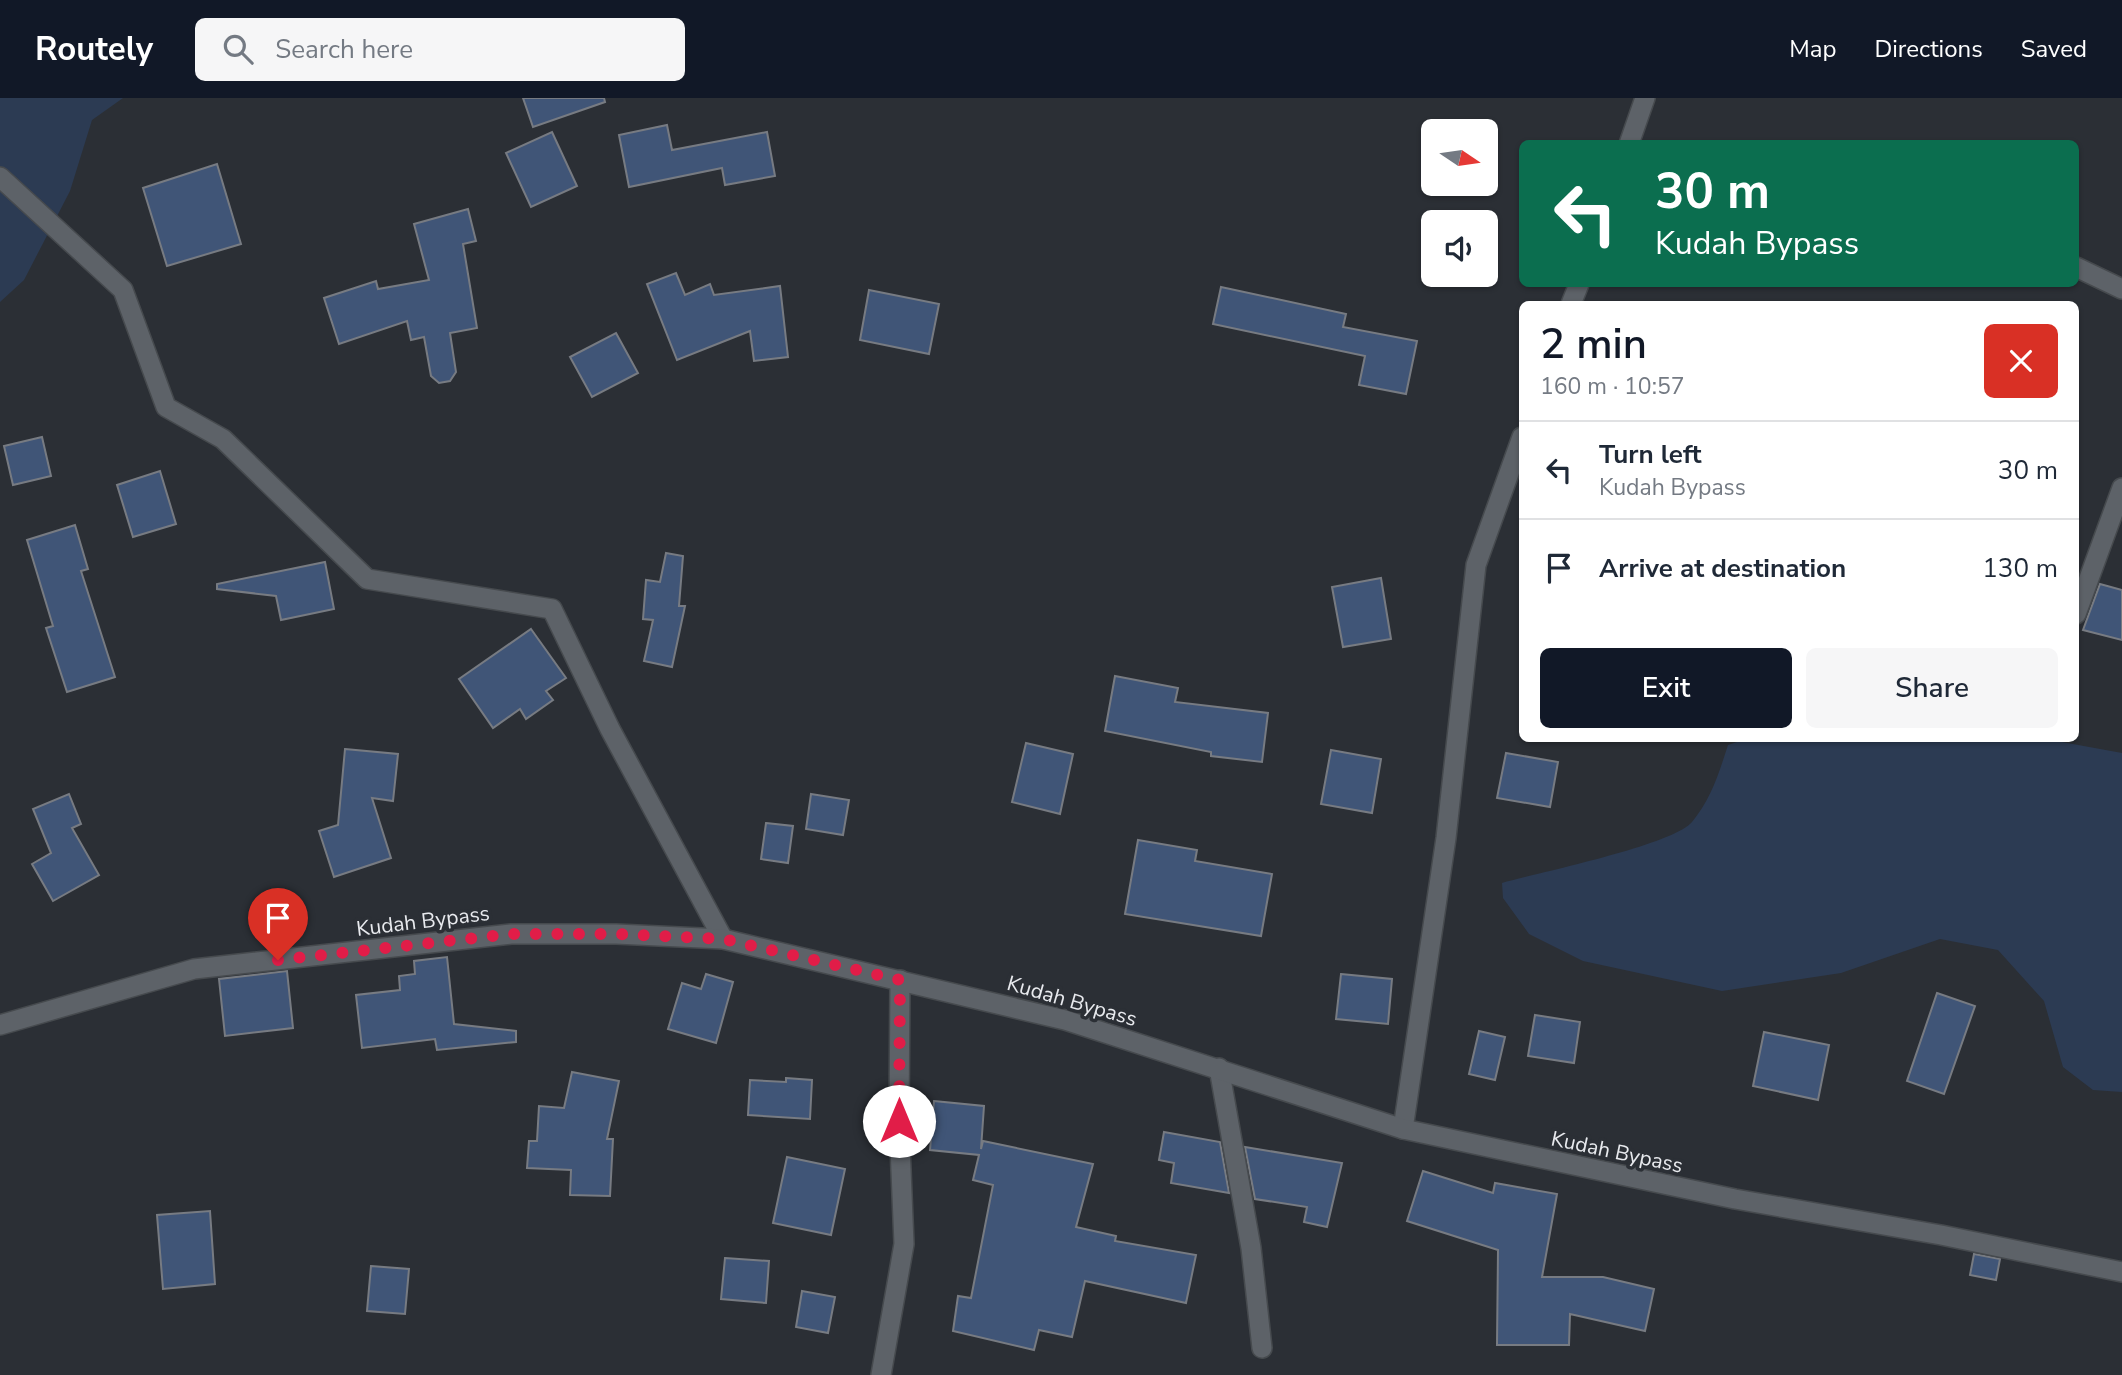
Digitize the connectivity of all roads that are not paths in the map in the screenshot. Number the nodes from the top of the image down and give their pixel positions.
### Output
1 (1645, 98) edge
2 (1630, 140) edge
3 (0, 177) edge
4 (2079, 268) edge
5 (2122, 289) edge
6 (1519, 445) edge
7 (2122, 488) edge
8 (2079, 606) edge
9 (723, 939) junction
10 (900, 980) junction
11 (0, 1025) edge
12 (1219, 1068) junction
13 (1403, 1129) junction
14 (2122, 1272) edge
15 (1262, 1348) dead end
16 (881, 1375) edge

1 - 2 street
3 - 9 street
4 - 5 street
6 - 13 street
7 - 8 street
9 - 10 street, Kudah Bypass
9 - 11 street, Kudah Bypass
10 - 12 street, Kudah Bypass
10 - 16 street
12 - 13 street, Kudah Bypass
12 - 15 street
13 - 14 street, Kudah Bypass

